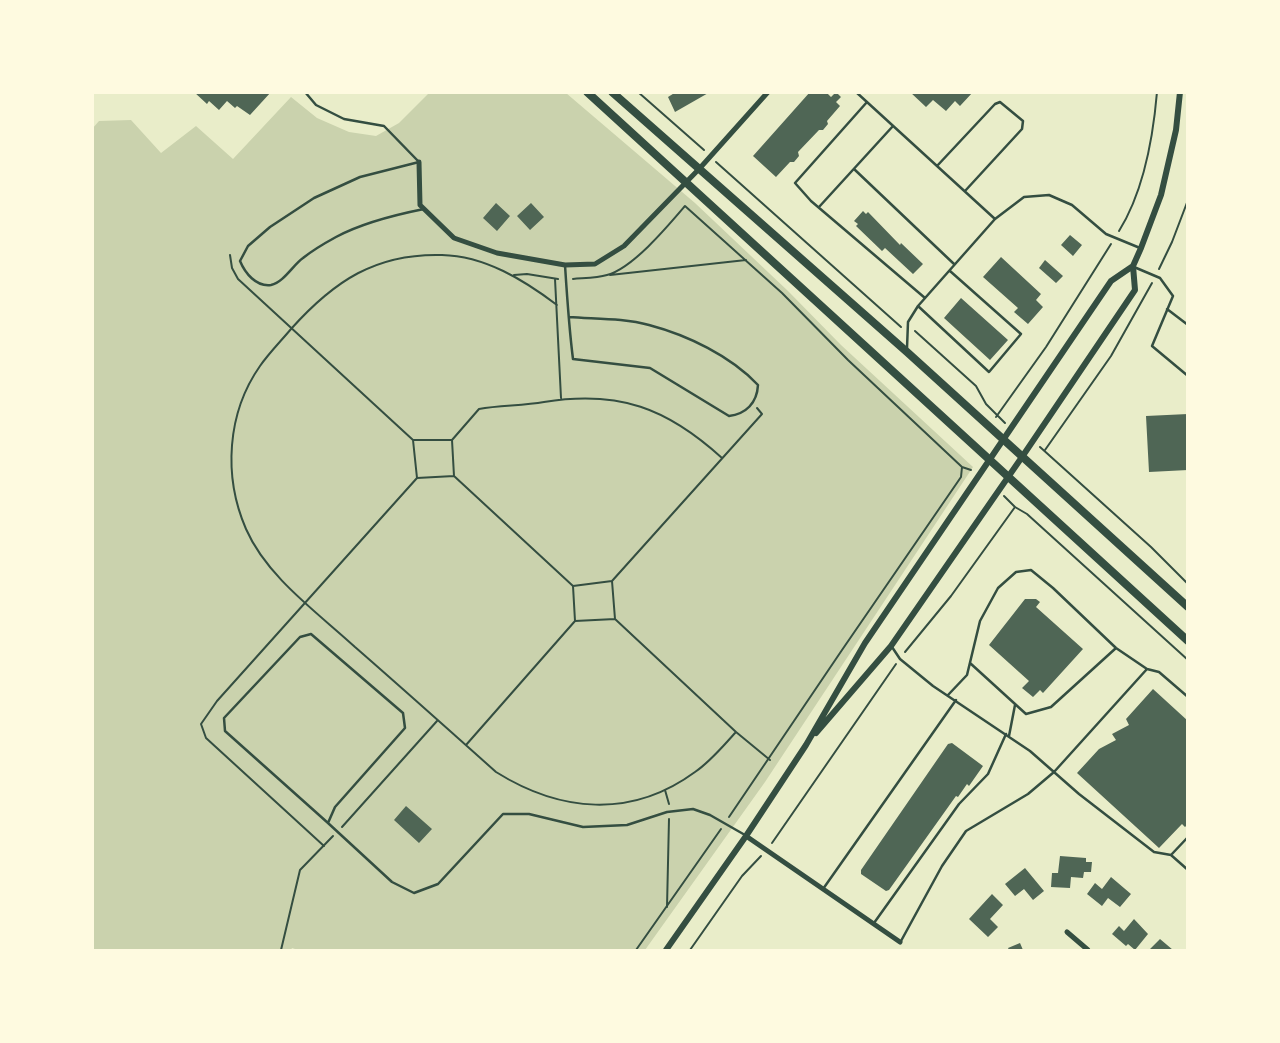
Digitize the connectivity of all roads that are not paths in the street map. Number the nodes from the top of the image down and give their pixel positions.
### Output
1 (305, 92) edge
2 (587, 92) edge
3 (612, 92) edge
4 (768, 92) edge
5 (856, 92) edge
6 (1180, 92) edge
7 (867, 102) junction
8 (893, 126) junction
9 (419, 162) junction
10 (937, 166) junction
11 (700, 168) junction
12 (854, 169) junction
13 (685, 183) junction
14 (965, 191) junction
15 (818, 207) junction
16 (424, 209) junction
17 (995, 219) junction
18 (1141, 248) junction
19 (955, 264) junction
20 (565, 265) junction
21 (1132, 266) junction
22 (950, 271) junction
23 (925, 298) junction
24 (918, 306) junction
25 (1167, 309) junction
26 (569, 317) junction
27 (1188, 325) edge
28 (907, 352) junction
29 (1188, 376) edge
30 (1004, 441) junction
31 (1022, 458) junction
32 (989, 461) junction
33 (1008, 478) junction
34 (1188, 607) edge
35 (1188, 641) edge
36 (891, 646) junction
37 (1116, 648) junction
38 (970, 663) junction
39 (1147, 669) junction
40 (948, 695) junction
41 (1188, 697) edge
42 (956, 700) junction
43 (1016, 704) junction
44 (1007, 735) junction
45 (806, 745) junction
46 (1054, 772) junction
47 (328, 823) junction
48 (746, 836) junction
49 (1188, 837) edge
50 (1171, 855) junction
51 (1188, 870) edge
52 (823, 889) junction
53 (874, 924) junction
54 (1067, 932) dead end
55 (900, 942) joint
56 (666, 950) edge
57 (1088, 950) edge

1 - 9 lane
2 - 13 main road
3 - 11 main road
4 - 11 street
5 - 7 lane
6 - 18 street
7 - 8 lane
7 - 15 lane
8 - 10 lane
8 - 12 lane
9 - 16 street
9 - 16 lane
10 - 14 lane
10 - 14 lane
11 - 13 street
11 - 28 main road
12 - 15 lane
12 - 19 lane
13 - 20 street
13 - 32 main road
14 - 17 lane
15 - 23 lane
16 - 20 street
17 - 18 lane
17 - 19 lane
18 - 21 street
19 - 22 lane
20 - 26 lane
21 - 25 lane
21 - 30 street
21 - 31 street
22 - 23 lane
22 - 24 lane
23 - 24 lane
24 - 28 lane
25 - 27 lane
25 - 29 lane
26 - 26 lane
28 - 30 main road
30 - 31 main road
30 - 32 street
31 - 33 street
31 - 34 main road
32 - 33 main road
32 - 45 street
33 - 35 main road
33 - 36 street
36 - 40 lane
36 - 45 street
37 - 38 lane
37 - 39 lane
37 - 43 lane
38 - 40 lane
38 - 43 lane
39 - 41 lane
39 - 46 lane
40 - 42 lane
42 - 44 lane
42 - 52 lane
43 - 44 lane
44 - 46 lane
44 - 53 lane
45 - 48 street
46 - 50 lane
46 - 55 lane
47 - 47 lane
47 - 48 lane
48 - 52 street
48 - 56 street
49 - 50 lane
50 - 51 lane
52 - 53 street
53 - 55 street
54 - 57 street

